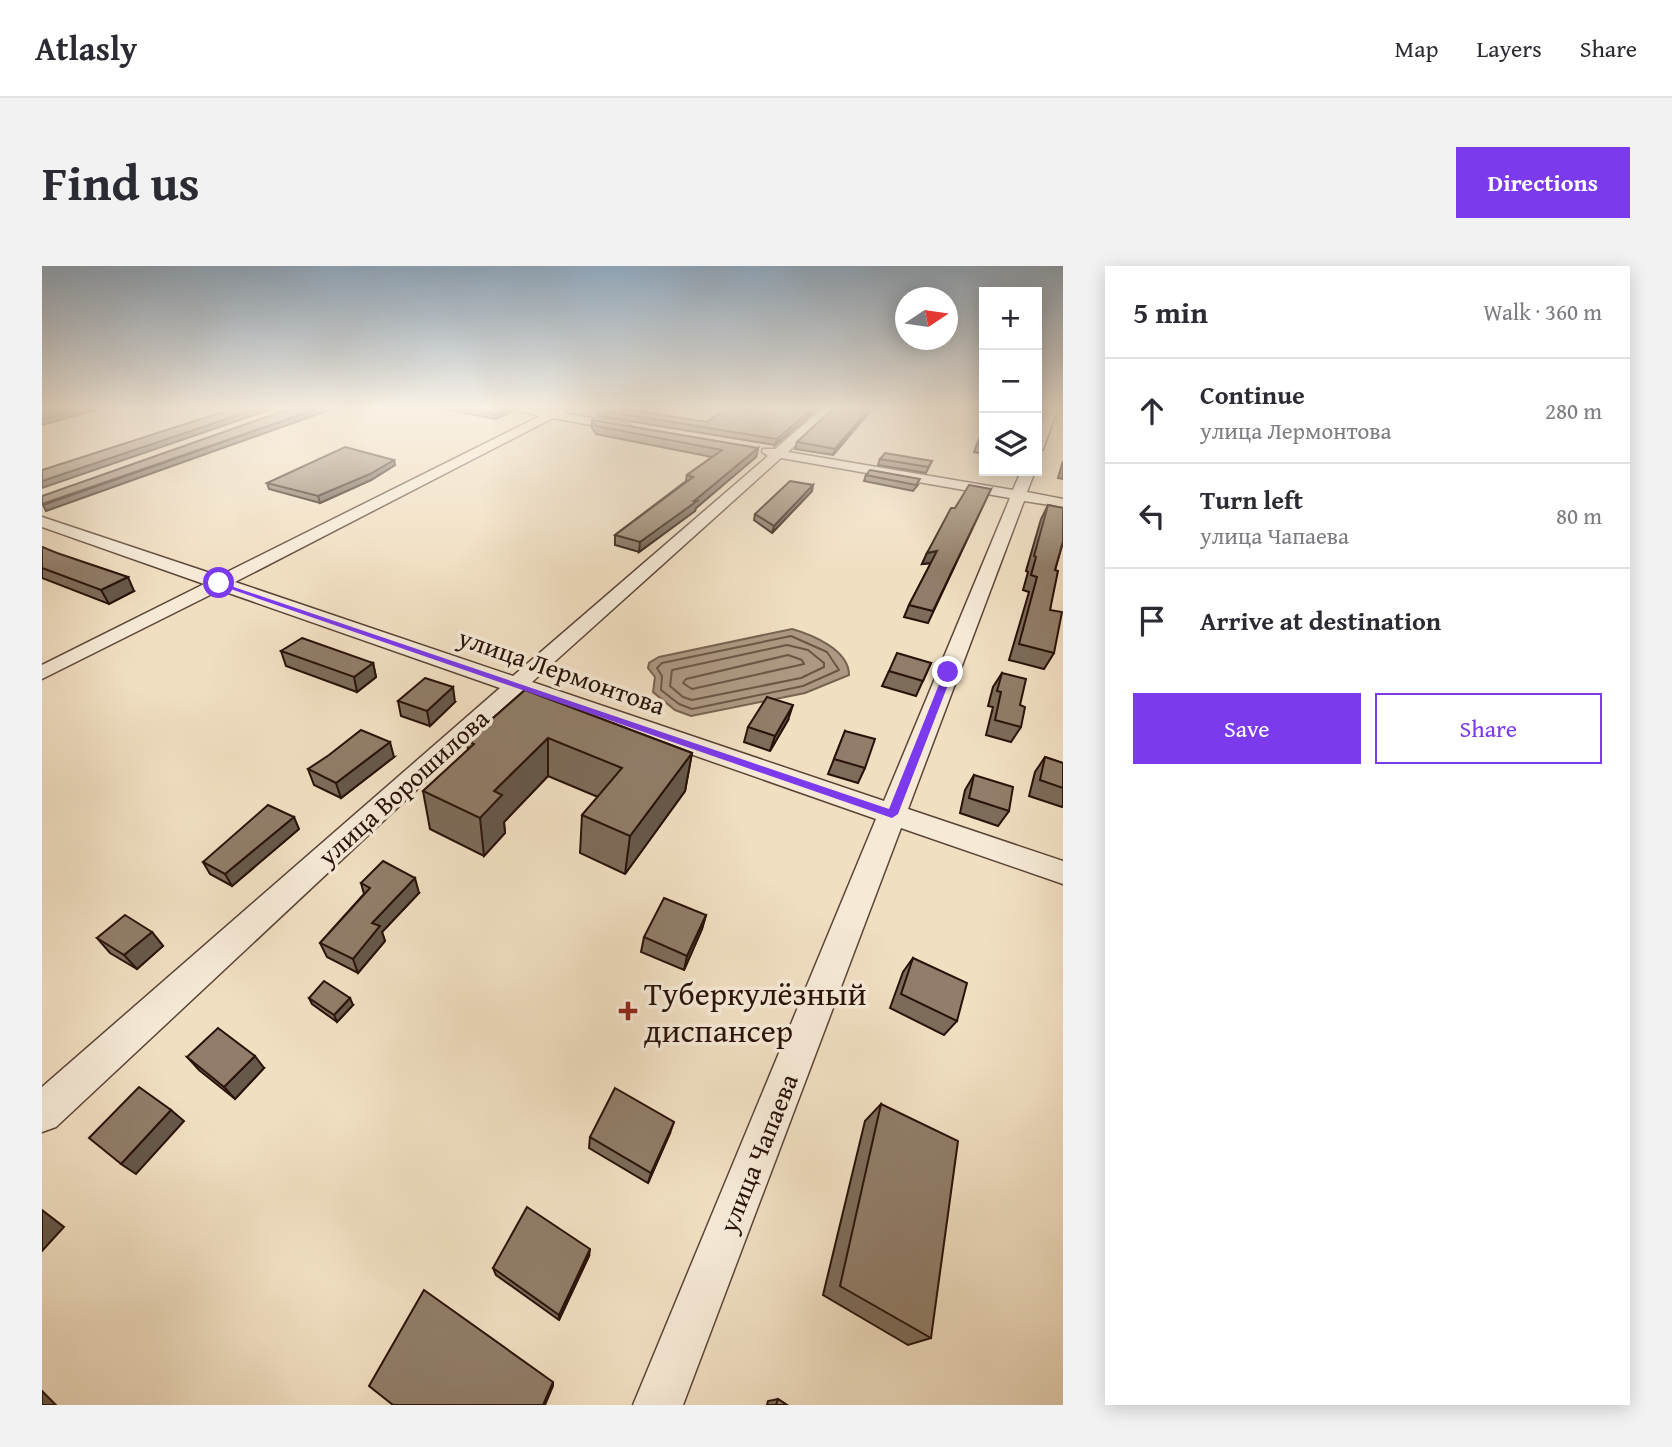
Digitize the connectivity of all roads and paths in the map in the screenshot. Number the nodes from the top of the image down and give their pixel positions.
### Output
1 (461, 461) edge
2 (771, 461) edge
3 (839, 461) edge
4 (1023, 483) edge
5 (1063, 503) edge
6 (42, 522) edge
7 (219, 583) junction
8 (42, 673) edge
9 (517, 684) junction
10 (892, 814) junction
11 (1063, 873) edge
12 (42, 1113) edge
13 (659, 1405) edge

1 - 7 street
2 - 9 street, улица Ворошилова
3 - 4 street
4 - 5 street
4 - 10 street, улица Чапаева
6 - 7 street, улица Лермонтова
7 - 8 street
7 - 9 street, улица Лермонтова
9 - 10 street, улица Лермонтова
9 - 12 street, улица Ворошилова
10 - 11 street, улица Лермонтова
10 - 13 street, улица Чапаева

